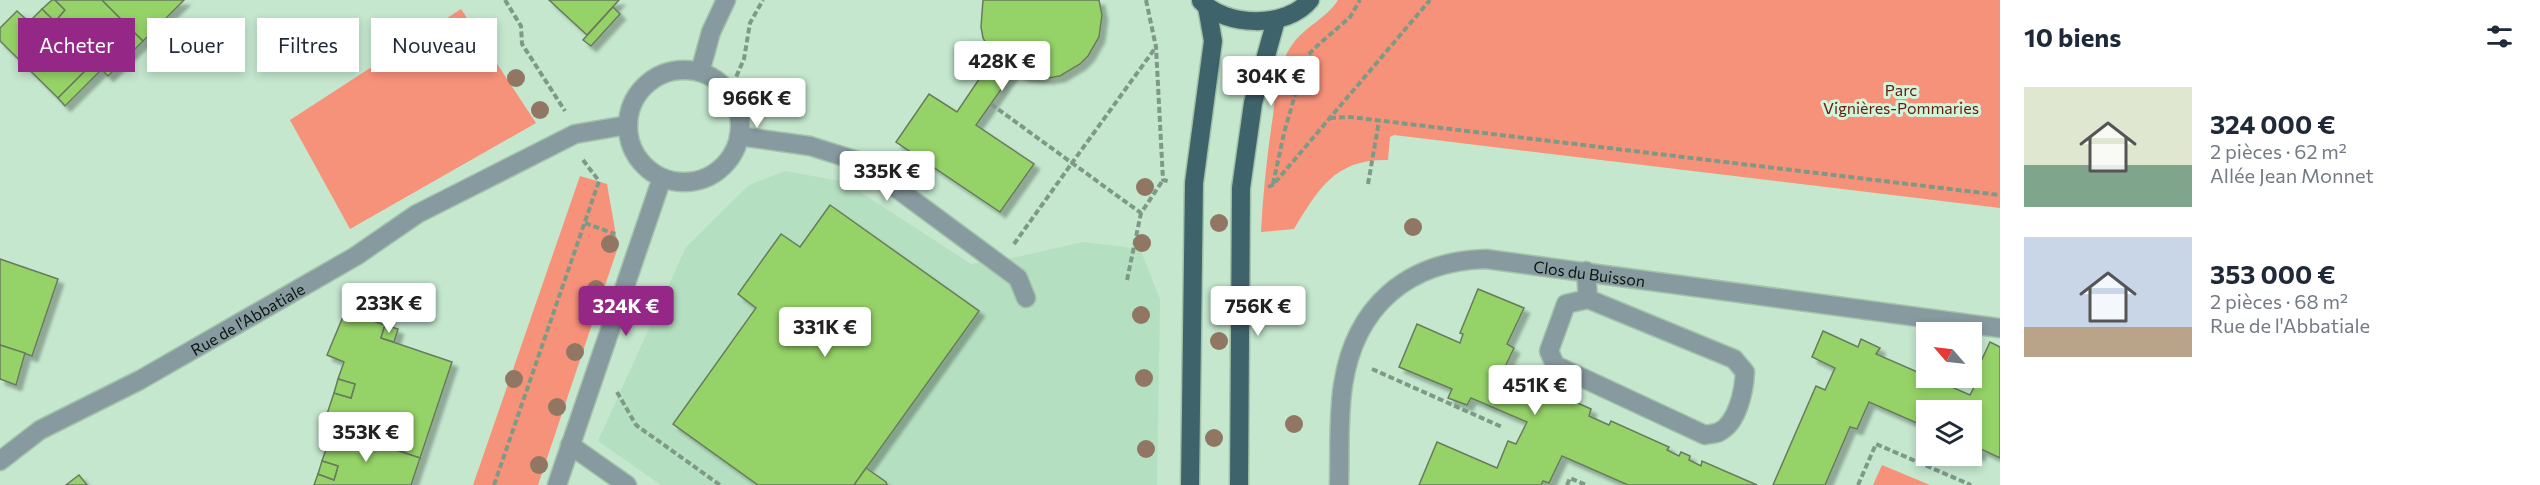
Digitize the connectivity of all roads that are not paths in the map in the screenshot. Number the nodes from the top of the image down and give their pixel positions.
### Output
1 (726, 0) edge
2 (1310, 0) edge
3 (1204, 4) edge
4 (1276, 20) junction
5 (700, 72) junction
6 (628, 124) junction
7 (739, 136) junction
8 (662, 178) junction
9 (1586, 271) junction
10 (1026, 298) dead end
11 (1588, 299) junction
12 (2000, 328) edge
13 (570, 445) junction
14 (0, 461) edge
15 (557, 485) edge
16 (627, 485) edge
17 (1190, 485) edge
18 (1239, 485) edge
19 (1339, 485) edge

1 - 5 street
2 - 4 main road
3 - 4 main road
3 - 17 main road
4 - 18 main road
5 - 6 street
5 - 7 street
6 - 8 street
6 - 14 street, Rue de l'Abbatiale
7 - 8 street
7 - 10 street
8 - 13 street
9 - 11 street
9 - 12 street, Clos du Buisson
9 - 19 street, Clos du Buisson
11 - 11 street
13 - 15 street
13 - 16 street

